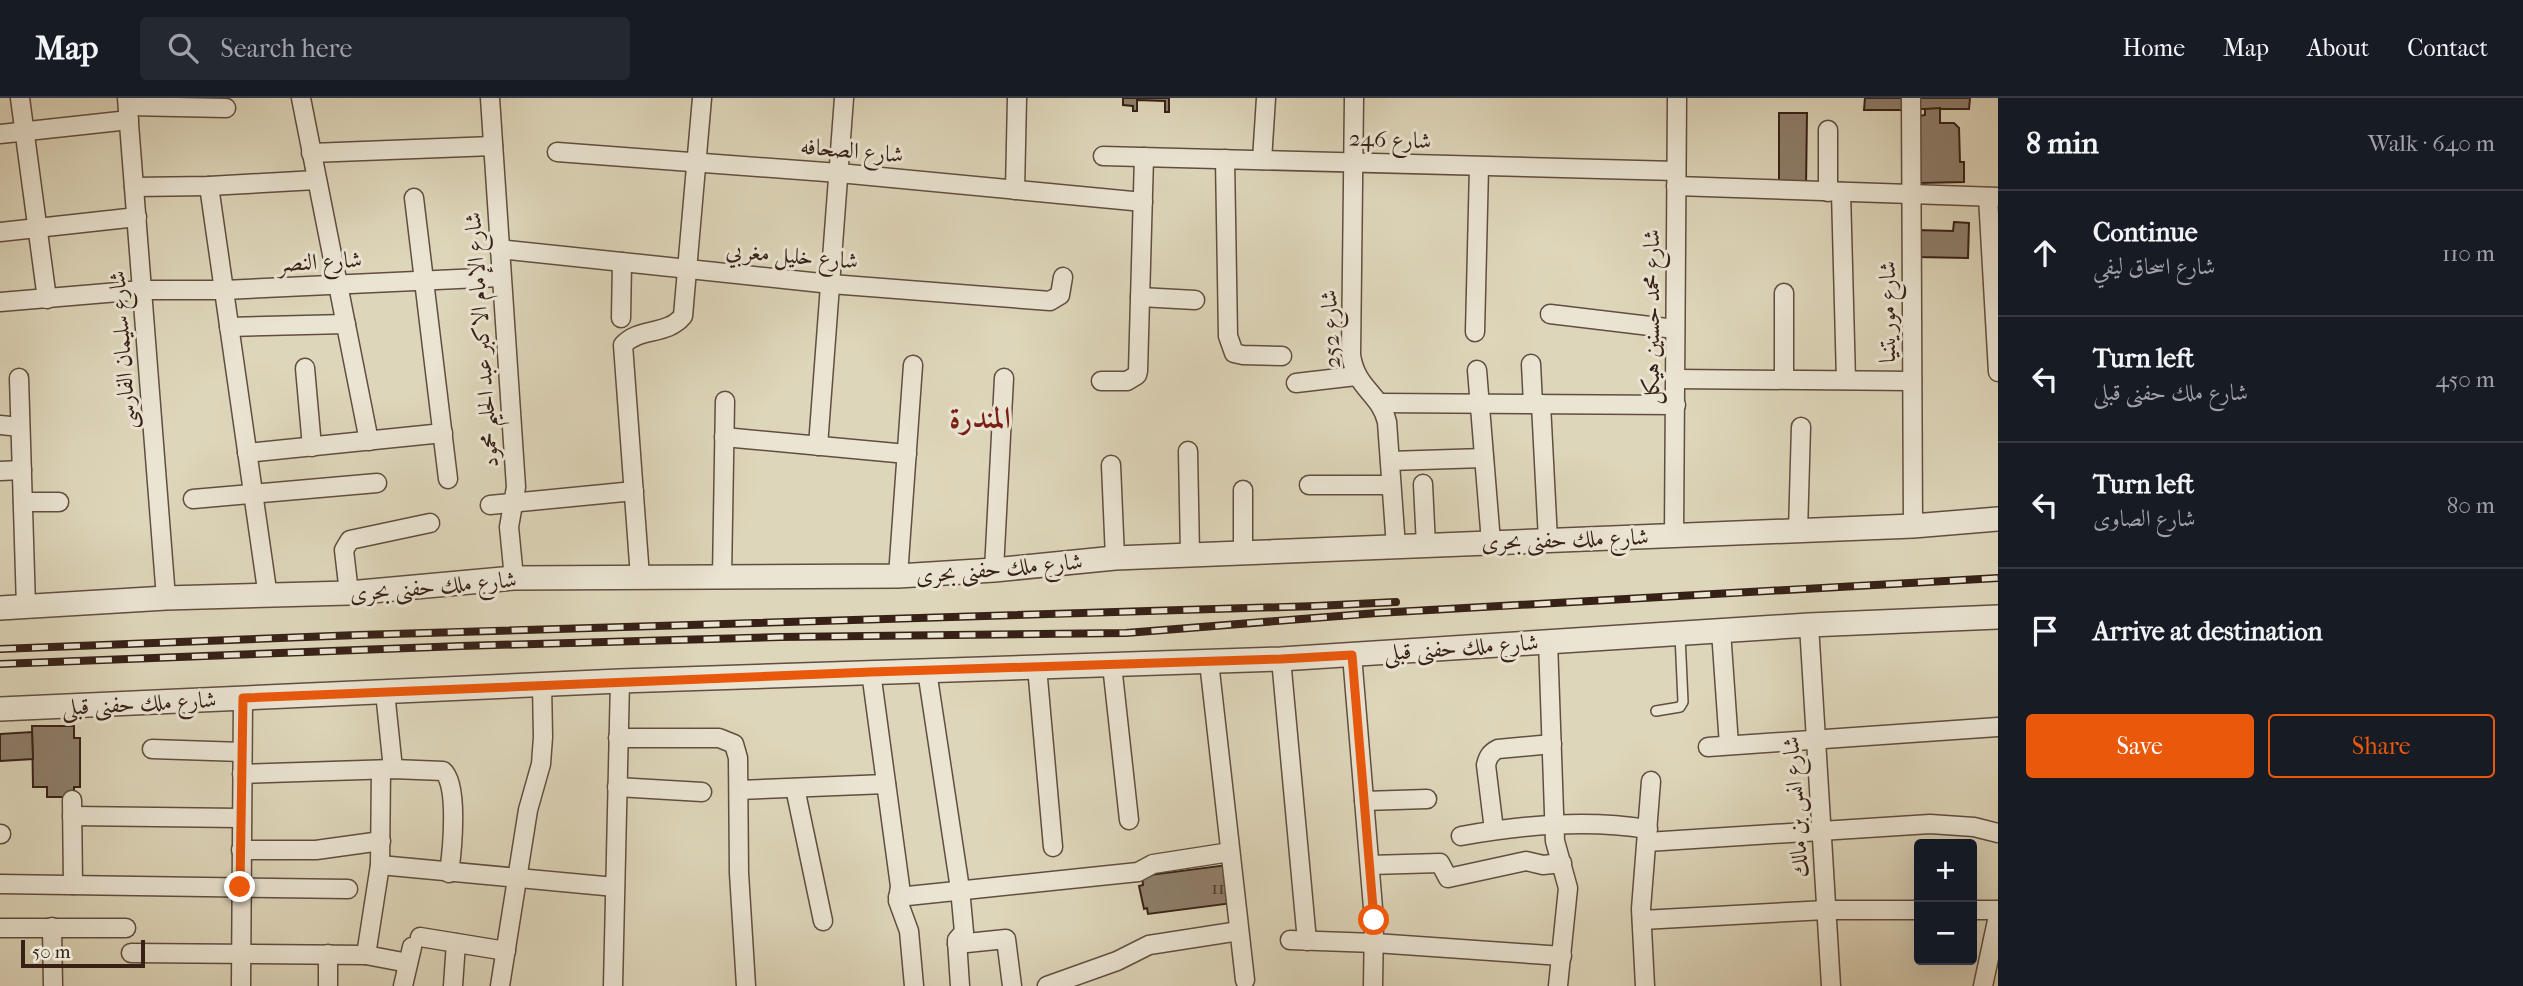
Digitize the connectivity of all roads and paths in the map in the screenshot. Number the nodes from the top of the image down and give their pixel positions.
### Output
1 (20, 98) edge
2 (301, 98) edge
3 (490, 98) edge
4 (702, 98) edge
5 (844, 98) edge
6 (1017, 98) edge
7 (1266, 98) edge
8 (1354, 98) edge
9 (1677, 98) edge
10 (1911, 98) edge
11 (128, 108) edge
12 (226, 108) dead end
13 (1828, 130) dead end
14 (24, 132) junction
15 (0, 134) edge
16 (493, 146) junction
17 (557, 152) dead end
18 (311, 153) junction
19 (1103, 156) dead end
20 (1144, 157) junction
21 (1225, 159) junction
22 (1262, 160) junction
23 (697, 162) junction
24 (1353, 163) junction
25 (1479, 167) junction
26 (839, 173) junction
27 (1676, 178) junction
28 (316, 180) junction
29 (209, 186) junction
30 (134, 187) junction
31 (1015, 190) junction
32 (1834, 192) junction
33 (1911, 195) junction
34 (1993, 197) edge
35 (414, 198) dead end
36 (1143, 202) junction
37 (136, 217) junction
38 (37, 229) junction
39 (0, 232) edge
40 (499, 249) junction
41 (622, 262) junction
42 (688, 270) junction
43 (1063, 276) dead end
44 (501, 277) junction
45 (426, 280) junction
46 (338, 284) junction
47 (831, 284) junction
48 (224, 289) junction
49 (142, 290) junction
50 (1784, 293) dead end
51 (1140, 297) junction
52 (47, 299) junction
53 (1195, 300) dead end
54 (0, 302) edge
55 (1550, 314) dead end
56 (621, 318) dead end
57 (346, 324) junction
58 (229, 327) junction
59 (1675, 330) junction
60 (1475, 332) dead end
61 (1282, 356) dead end
62 (1531, 364) dead end
63 (914, 365) dead end
64 (305, 368) dead end
65 (1477, 370) dead end
66 (1998, 372) edge
67 (1356, 376) junction
68 (19, 377) dead end
69 (1004, 379) dead end
70 (1675, 379) junction
71 (1784, 379) junction
72 (1846, 380) junction
73 (1101, 381) dead end
74 (1912, 381) junction
75 (1296, 383) dead end
76 (725, 401) dead end
77 (1379, 403) junction
78 (1481, 404) junction
79 (1537, 404) junction
80 (1676, 405) junction
81 (0, 425) edge
82 (19, 427) junction
83 (1801, 428) dead end
84 (443, 433) junction
85 (724, 437) junction
86 (369, 441) junction
87 (818, 446) junction
88 (312, 447) junction
89 (1188, 451) dead end
90 (247, 453) junction
91 (907, 454) junction
92 (1484, 458) junction
93 (1390, 461) junction
94 (1111, 465) dead end
95 (22, 470) junction
96 (0, 471) edge
97 (448, 479) dead end
98 (377, 483) dead end
99 (1423, 484) dead end
100 (1309, 485) dead end
101 (1391, 485) junction
102 (1243, 490) dead end
103 (634, 491) junction
104 (253, 495) junction
105 (193, 499) dead end
106 (23, 502) junction
107 (59, 502) dead end
108 (514, 503) junction
109 (491, 505) dead end
110 (1998, 519) edge
111 (430, 523) dead end
112 (1913, 526) junction
113 (1798, 531) junction
114 (1674, 535) junction
115 (1548, 540) junction
116 (1491, 542) junction
117 (1426, 546) junction
118 (1396, 547) junction
119 (1242, 551) junction
120 (1190, 554) junction
121 (1115, 558) junction
122 (994, 570) junction
123 (898, 576) junction
124 (640, 577) junction
125 (722, 577) junction
126 (514, 578) junction
127 (349, 593) junction
128 (268, 597) junction
129 (166, 598) junction
130 (26, 607) junction
131 (0, 608) edge
132 (1998, 617) edge
133 (1809, 625) junction
134 (1721, 631) junction
135 (1680, 633) junction
136 (1548, 641) junction
137 (1352, 655) junction
138 (1281, 659) junction
139 (1209, 662) junction
140 (1112, 665) junction
141 (1037, 667) junction
142 (927, 670) junction
143 (871, 672) junction
144 (620, 681) junction
145 (542, 685) junction
146 (385, 692) junction
147 (243, 698) junction
148 (0, 709) edge
149 (1656, 711) dead end
150 (1998, 727) edge
151 (618, 737) junction
152 (1815, 739) junction
153 (1552, 744) junction
154 (1728, 745) junction
155 (1708, 747) dead end
156 (152, 750) dead end
157 (242, 752) junction
158 (387, 770) junction
159 (242, 774) junction
160 (1651, 781) dead end
161 (886, 784) junction
162 (617, 787) junction
163 (795, 788) junction
164 (739, 790) junction
165 (702, 792) dead end
166 (1427, 799) dead end
167 (1364, 801) junction
168 (240, 818) junction
169 (1129, 820) dead end
170 (1554, 824) junction
171 (1494, 830) junction
172 (1821, 831) junction
173 (1998, 834) edge
174 (1461, 835) dead end
175 (1648, 835) junction
176 (381, 841) junction
177 (1053, 847) dead end
178 (241, 850) junction
179 (1230, 852) junction
180 (1562, 863) junction
181 (1370, 864) junction
182 (380, 865) junction
183 (449, 873) junction
184 (518, 878) junction
185 (0, 884) edge
186 (73, 885) junction
187 (240, 887) junction
188 (615, 887) junction
189 (348, 889) dead end
190 (960, 889) junction
191 (898, 897) junction
192 (1826, 910) junction
193 (1914, 910) edge
194 (1977, 910) edge
195 (1998, 910) edge
196 (1998, 916) edge
197 (1642, 919) junction
198 (823, 921) dead end
199 (52, 927) junction
200 (0, 928) edge
201 (126, 928) dead end
202 (1239, 931) junction
203 (456, 943) junction
204 (1375, 943) junction
205 (957, 944) junction
206 (413, 949) junction
207 (506, 951) junction
208 (131, 953) dead end
209 (239, 954) junction
210 (328, 954) junction
211 (366, 955) junction
212 (1562, 956) junction
213 (1245, 980) dead end
214 (53, 986) edge
215 (241, 986) edge
216 (328, 986) edge
217 (403, 986) edge
218 (453, 986) edge
219 (500, 986) edge
220 (613, 986) edge
221 (746, 986) edge
222 (914, 986) edge
223 (960, 986) edge
224 (1012, 986) edge
225 (1048, 986) edge
226 (1373, 986) edge
227 (1558, 986) edge
228 (1645, 986) edge
229 (1831, 986) edge
230 (1973, 986) edge
231 (1983, 986) edge

1 - 14 street
2 - 18 street
3 - 16 street, شارع الإمام الاكبر عبد الحليم محمود
4 - 23 street
5 - 26 street
6 - 31 street
7 - 22 street
8 - 24 street, شارع 252
9 - 27 street, شارع محمد حسنين هيكل
10 - 33 street, شارع موريتنيا
11 - 12 street
11 - 14 street
11 - 30 street, شارع سليمان الفارسى
13 - 32 street
14 - 15 street
14 - 38 street
16 - 18 street
16 - 40 street, شارع الإمام الاكبر عبد الحليم محمود
17 - 23 street, شارع الصحافه
18 - 28 street
19 - 20 street, شارع 246
20 - 21 street, شارع 246
20 - 36 street
21 - 22 street, شارع 246
21 - 61 street
22 - 24 street, شارع 246
23 - 26 street, شارع الصحافه
23 - 42 street
24 - 25 street, شارع 246
24 - 67 street, شارع 252
25 - 27 street, شارع 246
25 - 60 street
26 - 31 street, شارع الصحافه
26 - 47 street
27 - 32 street, شارع 246
27 - 59 street, شارع محمد حسنين هيكل
28 - 29 street
28 - 46 street
29 - 30 street
29 - 48 street
30 - 37 street, شارع سليمان الفارسى
31 - 36 street, شارع الصحافه
32 - 33 street, شارع 246
32 - 72 street
33 - 34 street, شارع 246
33 - 74 street, شارع موريتنيا
34 - 66 street
35 - 45 street
36 - 51 street
37 - 38 street
37 - 49 street, شارع سليمان الفارسى
38 - 39 street
38 - 52 street
40 - 41 street, شارع خليل مغربي
40 - 44 street, شارع الإمام الاكبر عبد الحليم محمود
41 - 42 street, شارع خليل مغربي
41 - 56 street
42 - 47 street, شارع خليل مغربي
42 - 103 street
43 - 47 street, شارع خليل مغربي
44 - 45 street, شارع النصر
44 - 108 street, شارع الإمام الاكبر عبد الحليم محمود
45 - 46 street, شارع النصر
45 - 84 street
46 - 48 street, شارع النصر
46 - 57 street
47 - 87 street
48 - 49 street, شارع النصر
48 - 58 street
49 - 52 street, شارع النصر
49 - 129 street, شارع سليمان الفارسى
50 - 71 street
51 - 53 street
51 - 73 street
52 - 54 street, شارع النصر
55 - 59 street
57 - 58 street
57 - 86 street
58 - 90 street
59 - 70 street, شارع محمد حسنين هيكل
62 - 79 street
63 - 91 street
64 - 88 street
65 - 78 street
67 - 75 street
67 - 77 street, شارع 252
68 - 82 street
69 - 122 street
70 - 71 street
70 - 80 street, شارع محمد حسنين هيكل
71 - 72 street
72 - 74 street
74 - 112 street, شارع موريتنيا
76 - 85 street
77 - 78 street
77 - 93 street, شارع 252
78 - 79 street
78 - 92 street
79 - 80 street
79 - 115 street
80 - 114 street, شارع محمد حسنين هيكل
81 - 82 street
82 - 95 street
83 - 113 street
84 - 86 street
84 - 97 street
85 - 87 street
85 - 125 street
86 - 88 street
87 - 91 street
88 - 90 street
89 - 120 street
90 - 104 street
91 - 123 street
92 - 93 street
92 - 116 street
93 - 101 street, شارع 252
94 - 121 street
95 - 96 street
95 - 106 street
98 - 104 street
99 - 117 street
100 - 101 street
101 - 118 street, شارع 252
102 - 119 street
103 - 108 street
103 - 124 street
104 - 105 street
104 - 128 street
106 - 107 street
106 - 130 street
108 - 109 street
108 - 126 street, شارع الإمام الاكبر عبد الحليم محمود
110 - 112 street, شارع ملك حفنى بحرى
111 - 127 street
112 - 113 street, شارع ملك حفنى بحرى
113 - 114 street, شارع ملك حفنى بحرى
114 - 115 street, شارع ملك حفنى بحرى
115 - 116 street, شارع ملك حفنى بحرى
116 - 117 street, شارع ملك حفنى بحرى
117 - 118 street, شارع ملك حفنى بحرى
118 - 119 street, شارع ملك حفنى بحرى
119 - 120 street, شارع ملك حفنى بحرى
120 - 121 street, شارع ملك حفنى بحرى
121 - 122 street, شارع ملك حفنى بحرى
122 - 123 street, شارع ملك حفنى بحرى
123 - 125 street, شارع ملك حفنى بحرى
124 - 125 street, شارع ملك حفنى بحرى
124 - 126 street, شارع ملك حفنى بحرى
126 - 127 street, شارع ملك حفنى بحرى
127 - 128 street, شارع ملك حفنى بحرى
128 - 129 street, شارع ملك حفنى بحرى
129 - 130 street, شارع ملك حفنى بحرى
130 - 131 street, شارع ملك حفنى بحرى
132 - 133 street, شارع ملك حفنى قبلى
133 - 134 street, شارع ملك حفنى قبلى
133 - 152 street, شارع انس بن مالك
134 - 135 street, شارع ملك حفنى قبلى
134 - 154 street
135 - 136 street, شارع ملك حفنى قبلى
135 - 149 lane
136 - 137 street, شارع ملك حفنى قبلى
136 - 153 street
137 - 138 street, شارع ملك حفنى قبلى
137 - 167 street
138 - 139 street, شارع ملك حفنى قبلى
138 - 204 street
139 - 140 street, شارع ملك حفنى قبلى
139 - 179 street
140 - 141 street, شارع ملك حفنى قبلى
140 - 169 street
141 - 142 street, شارع ملك حفنى قبلى
141 - 177 street
142 - 143 street, شارع ملك حفنى قبلى
142 - 190 street
143 - 144 street, شارع ملك حفنى قبلى
143 - 161 street
144 - 145 street, شارع ملك حفنى قبلى
144 - 151 street
145 - 146 street, شارع ملك حفنى قبلى
145 - 184 street
146 - 147 street, شارع ملك حفنى قبلى
146 - 158 street
147 - 148 street, شارع ملك حفنى قبلى
147 - 157 street
150 - 152 street
151 - 162 street
151 - 164 street
152 - 154 street
152 - 172 street, شارع انس بن مالك
153 - 170 street
153 - 171 street
154 - 155 street
156 - 157 street
157 - 159 street
158 - 159 street
158 - 176 street
158 - 183 street
159 - 168 street
160 - 175 street
161 - 163 street
161 - 191 street
162 - 165 street
162 - 188 street
163 - 164 street
163 - 198 street
164 - 221 street
166 - 167 street
167 - 181 street
168 - 178 street
168 - 186 street
170 - 171 street
170 - 175 street
170 - 180 street
171 - 174 street
172 - 173 street
172 - 175 street
172 - 192 street, شارع انس بن مالك
175 - 197 street
176 - 178 street
176 - 182 street
178 - 187 street
179 - 190 street
179 - 202 street
180 - 181 street
180 - 212 street
181 - 204 street
182 - 183 street
182 - 211 street
183 - 184 street
184 - 188 street
184 - 207 street
185 - 186 street
186 - 187 street
187 - 189 street
187 - 209 street
188 - 220 street
190 - 191 street
190 - 205 street
191 - 222 street
192 - 193 street
192 - 197 street
192 - 229 street, شارع انس بن مالك
194 - 195 street
196 - 231 street
197 - 228 street
199 - 200 street
199 - 201 street
199 - 214 street
202 - 213 street
202 - 225 street
203 - 206 street
203 - 207 street
203 - 218 street
204 - 212 street
204 - 226 street
205 - 223 street
205 - 224 street
206 - 211 street
206 - 217 street
207 - 219 street
208 - 209 street
209 - 210 street
209 - 215 street
210 - 211 street
210 - 216 street
212 - 227 street
230 - 231 street

